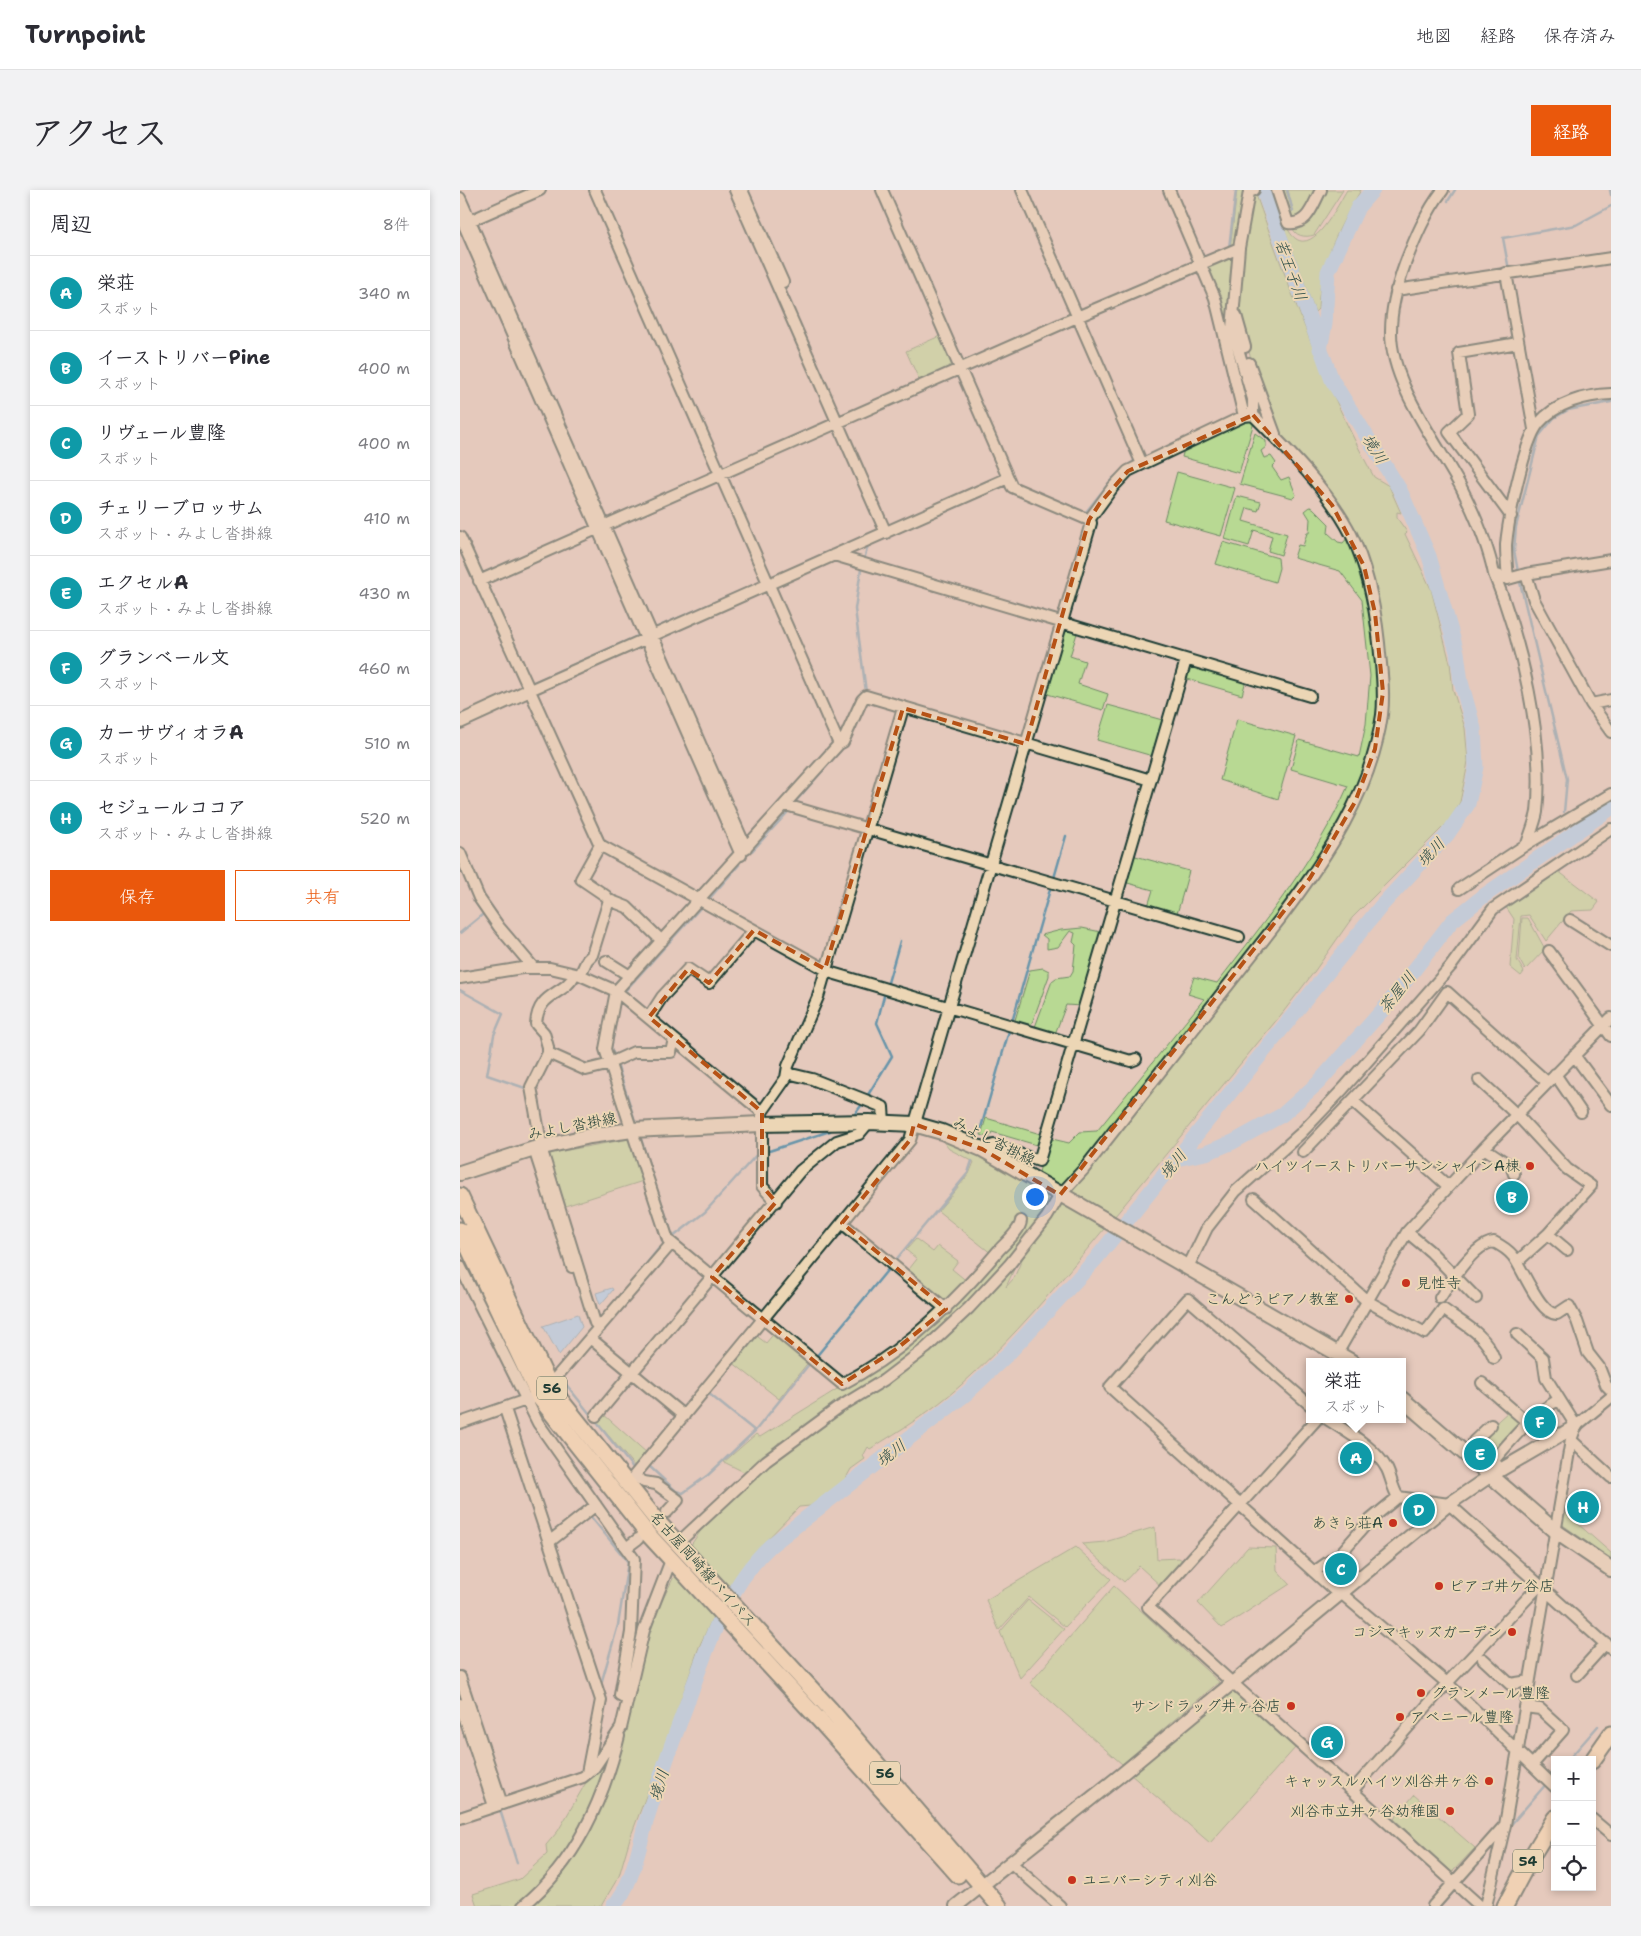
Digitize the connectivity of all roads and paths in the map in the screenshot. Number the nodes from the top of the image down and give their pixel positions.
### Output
1 (540, 190) edge
2 (595, 190) edge
3 (735, 190) edge
4 (742, 190) edge
5 (882, 190) edge
6 (1022, 190) edge
7 (1169, 190) edge
8 (1278, 190) edge
9 (1322, 190) edge
10 (1443, 190) edge
11 (1251, 191) edge
12 (460, 198) edge
13 (463, 221) edge
14 (1239, 248) junction
15 (1611, 258) edge
16 (1201, 263) junction
17 (1506, 273) junction
18 (1396, 290) junction
19 (1234, 307) junction
20 (1077, 317) junction
21 (1518, 343) junction
22 (959, 369) junction
23 (1611, 394) edge
24 (1248, 415) junction
25 (840, 422) junction
26 (1534, 429) junction
27 (1278, 440) junction
28 (1142, 464) junction
29 (721, 474) junction
30 (1008, 478) junction
31 (1511, 516) junction
32 (1089, 520) junction
33 (600, 526) junction
34 (889, 532) junction
35 (460, 537) edge
36 (834, 555) junction
37 (1611, 560) edge
38 (1494, 574) junction
39 (1526, 574) junction
40 (1508, 579) junction
41 (479, 581) junction
42 (768, 584) junction
43 (1062, 623) junction
44 (649, 637) junction
45 (1186, 660) junction
46 (530, 690) junction
47 (1310, 696) dead end
48 (1611, 700) edge
49 (1591, 704) junction
50 (903, 708) junction
51 (460, 722) edge
52 (1611, 732) edge
53 (839, 744) junction
54 (1026, 744) junction
55 (1152, 780) junction
56 (1611, 794) edge
57 (786, 805) junction
58 (866, 828) junction
59 (1611, 829) edge
60 (1527, 844) junction
61 (600, 845) junction
62 (744, 851) junction
63 (460, 853) edge
64 (991, 864) junction
65 (1459, 889) dead end
66 (700, 899) junction
67 (609, 900) junction
68 (1116, 901) junction
69 (1570, 920) dead end
70 (754, 930) junction
71 (1239, 937) dead end
72 (662, 941) junction
73 (1611, 946) edge
74 (1549, 952) dead end
75 (606, 960) dead end
76 (533, 968) junction
77 (825, 969) junction
78 (577, 975) junction
79 (630, 976) junction
80 (460, 978) edge
81 (616, 991) junction
82 (949, 1008) junction
83 (649, 1016) junction
84 (1611, 1018) edge
85 (1603, 1026) junction
86 (1611, 1036) edge
87 (674, 1039) junction
88 (1073, 1044) junction
89 (548, 1053) junction
90 (1574, 1055) junction
91 (1136, 1059) dead end
92 (610, 1064) junction
93 (787, 1073) junction
94 (1555, 1074) junction
95 (1479, 1080) dead end
96 (1547, 1082) junction
97 (1354, 1102) junction
98 (1611, 1105) edge
99 (1582, 1112) dead end
100 (1517, 1115) junction
101 (761, 1118) junction
102 (869, 1122) junction
103 (884, 1123) junction
104 (914, 1124) junction
105 (632, 1130) junction
106 (538, 1148) junction
107 (1484, 1148) junction
108 (982, 1149) junction
109 (1303, 1152) dead end
110 (460, 1173) edge
111 (1514, 1174) dead end
112 (1448, 1186) junction
113 (1060, 1195) junction
114 (460, 1196) edge
115 (1254, 1199) dead end
116 (776, 1202) junction
117 (1020, 1221) dead end
118 (842, 1223) junction
119 (460, 1230) edge
120 (1407, 1232) junction
121 (1548, 1234) junction
122 (671, 1244) junction
123 (1567, 1250) dead end
124 (1518, 1262) junction
125 (460, 1266) edge
126 (1185, 1266) junction
127 (712, 1276) junction
128 (1454, 1276) junction
129 (1440, 1298) dead end
130 (1476, 1298) dead end
131 (1367, 1301) junction
132 (946, 1309) junction
133 (763, 1320) junction
134 (595, 1333) junction
135 (1518, 1334) dead end
136 (1345, 1358) edge
137 (1347, 1358) edge
138 (1494, 1358) dead end
139 (633, 1374) junction
140 (1482, 1383) dead end
141 (1611, 1390) edge
142 (538, 1394) junction
143 (1611, 1397) edge
144 (1558, 1400) junction
145 (1306, 1402) edge
146 (1406, 1402) edge
147 (505, 1409) junction
148 (596, 1416) dead end
149 (684, 1416) junction
150 (1527, 1422) junction
151 (460, 1423) edge
152 (1313, 1423) edge
153 (1333, 1423) edge
154 (1491, 1425) dead end
155 (1576, 1426) junction
156 (1571, 1440) junction
157 (1495, 1468) junction
158 (1611, 1476) edge
159 (1398, 1497) junction
160 (1449, 1504) junction
161 (596, 1505) junction
162 (1239, 1506) junction
163 (667, 1512) dead end
164 (1555, 1530) junction
165 (638, 1539) dead end
166 (549, 1542) junction
167 (626, 1548) junction
168 (682, 1548) junction
169 (674, 1563) junction
170 (1611, 1569) edge
171 (1314, 1572) junction
172 (1542, 1588) junction
173 (1342, 1594) junction
174 (1608, 1646) edge
175 (1483, 1659) dead end
176 (1577, 1675) dead end
177 (460, 1677) edge
178 (1529, 1681) junction
179 (1231, 1683) junction
180 (1447, 1684) junction
181 (627, 1699) junction
182 (460, 1704) edge
183 (1525, 1707) junction
184 (621, 1728) junction
185 (1611, 1734) edge
186 (1517, 1752) junction
187 (1596, 1756) edge
188 (1532, 1765) junction
189 (587, 1773) junction
190 (1551, 1783) edge
191 (1353, 1790) junction
192 (498, 1805) junction
193 (460, 1818) edge
194 (1596, 1822) edge
195 (1505, 1825) junction
196 (1551, 1825) edge
197 (1611, 1835) edge
198 (1010, 1862) junction
199 (1455, 1882) junction
200 (977, 1889) junction
201 (523, 1906) edge
202 (956, 1906) edge
203 (986, 1906) edge
204 (999, 1906) edge
205 (1060, 1906) edge
206 (1433, 1906) edge
207 (1480, 1906) edge
208 (1486, 1906) edge
209 (1505, 1906) edge

1 - 13 street
2 - 29 street
3 - 25 street
4 - 25 street
5 - 22 street
6 - 20 street
7 - 16 street
8 - 9 street
10 - 18 street
11 - 14 street
12 - 13 street
13 - 33 street
14 - 16 street
14 - 19 street
15 - 17 street
16 - 20 street
16 - 24 street
17 - 18 street
17 - 21 street
18 - 38 street
19 - 24 street
19 - 27 street
20 - 22 street
20 - 28 street
21 - 26 street
21 - 31 street
22 - 25 street
22 - 30 street
23 - 26 street
24 - 27 street
24 - 28 street
25 - 29 street
25 - 34 street
26 - 31 street
27 - 113 street
28 - 32 street
29 - 33 street
29 - 42 street
30 - 32 street
30 - 34 street
31 - 40 street
32 - 43 street
33 - 41 street
33 - 44 street
34 - 36 street
35 - 41 street
36 - 42 street
36 - 43 street
37 - 39 street
38 - 40 street
38 - 60 street
39 - 40 street
39 - 49 street
41 - 46 street
42 - 44 street
42 - 53 street
43 - 45 street
43 - 54 street
44 - 46 street
44 - 62 street
45 - 47 street
45 - 55 street
46 - 51 street
46 - 61 street
48 - 49 street
49 - 52 street
50 - 53 street
50 - 54 street
50 - 58 street
53 - 57 street
54 - 55 street
54 - 64 street
55 - 68 street
56 - 60 street
57 - 58 street
57 - 62 street
58 - 64 street
58 - 77 street
59 - 126 street
60 - 65 street
61 - 66 street
61 - 67 street
62 - 66 street
63 - 76 street
64 - 68 street
64 - 82 street
66 - 70 street
66 - 72 street
67 - 72 street
67 - 78 street
68 - 71 street
68 - 88 street
69 - 73 street
70 - 77 street
70 - 83 street
72 - 79 street
74 - 85 street
75 - 79 street
76 - 78 street
76 - 80 street
77 - 82 street
77 - 93 street
78 - 81 street
78 - 89 street
79 - 81 street
81 - 83 street
81 - 92 street
82 - 88 street
82 - 104 street
83 - 87 street
84 - 85 street
85 - 86 street
85 - 90 street
87 - 92 street
87 - 101 street
88 - 91 street
88 - 108 street
89 - 92 street
89 - 106 street
90 - 94 street
90 - 98 street
92 - 105 street
93 - 101 street
93 - 103 street
94 - 96 street
94 - 99 street
95 - 100 street
96 - 97 street
96 - 100 street
97 - 109 street
97 - 112 street
100 - 107 street
100 - 121 street
101 - 102 main road, みよし沓掛線
101 - 105 main road, みよし沓掛線
101 - 116 street
102 - 103 main road, みよし沓掛線
102 - 116 street
103 - 104 main road, みよし沓掛線
104 - 108 main road, みよし沓掛線
104 - 118 street
105 - 106 main road, みよし沓掛線
105 - 122 street
106 - 110 main road, みよし沓掛線
106 - 134 street
107 - 111 street
107 - 112 street
108 - 113 main road, みよし沓掛線
112 - 120 street
113 - 126 main road, みよし沓掛線
113 - 168 street
114 - 142 main road, 名古屋岡崎線バイパス / 56
115 - 131 street
116 - 127 street
117 - 132 street
118 - 132 street
118 - 133 street
119 - 142 main road, 名古屋岡崎線バイパス / 56
120 - 128 street
120 - 131 street
121 - 123 street
121 - 124 street
122 - 127 street
122 - 134 street
124 - 128 street
124 - 141 street
125 - 142 street
126 - 136 main road, みよし沓掛線
127 - 133 street
127 - 139 street
128 - 129 street
128 - 130 street
131 - 137 street
131 - 138 street
132 - 133 street
133 - 149 street
134 - 139 street
134 - 142 street
135 - 144 street
139 - 148 street
139 - 149 street
140 - 150 street
142 - 147 street
142 - 161 street
142 - 168 main road, 名古屋岡崎線バイパス / 56
142 - 169 main road, 名古屋岡崎線バイパス / 56
143 - 155 street
144 - 150 street
144 - 155 street
145 - 162 street
146 - 157 main road
147 - 151 street
147 - 166 street
149 - 163 street
150 - 157 street
152 - 162 street
153 - 159 street
154 - 157 street
155 - 156 street
155 - 157 street
156 - 158 street
156 - 164 street
157 - 160 street
157 - 164 main road
159 - 160 street
159 - 171 street
160 - 172 street
160 - 173 street
161 - 166 street
161 - 167 street
162 - 171 street
162 - 179 street
164 - 170 main road
164 - 172 street
165 - 167 street
166 - 189 street
167 - 181 street
168 - 200 main road, 名古屋岡崎線バイパス / 56
169 - 181 street
169 - 200 main road, 名古屋岡崎線バイパス / 56
171 - 173 street
172 - 174 street
172 - 178 street
172 - 180 street
173 - 179 street
173 - 180 street
174 - 176 street
175 - 178 street
177 - 192 street
178 - 183 street
179 - 191 street
179 - 198 street
180 - 186 street
180 - 191 street
181 - 184 street
182 - 192 street
183 - 186 street
183 - 188 street
184 - 189 street
184 - 201 street
185 - 187 main road
186 - 188 street
186 - 195 street
188 - 190 street
189 - 192 street
191 - 199 street
192 - 193 street
194 - 197 street
195 - 199 street
195 - 208 street
196 - 209 main road, 54
198 - 200 street
198 - 205 street
199 - 206 street
199 - 207 street
200 - 202 street
200 - 203 main road, 名古屋岡崎線バイパス / 56
200 - 204 main road, 名古屋岡崎線バイパス / 56

